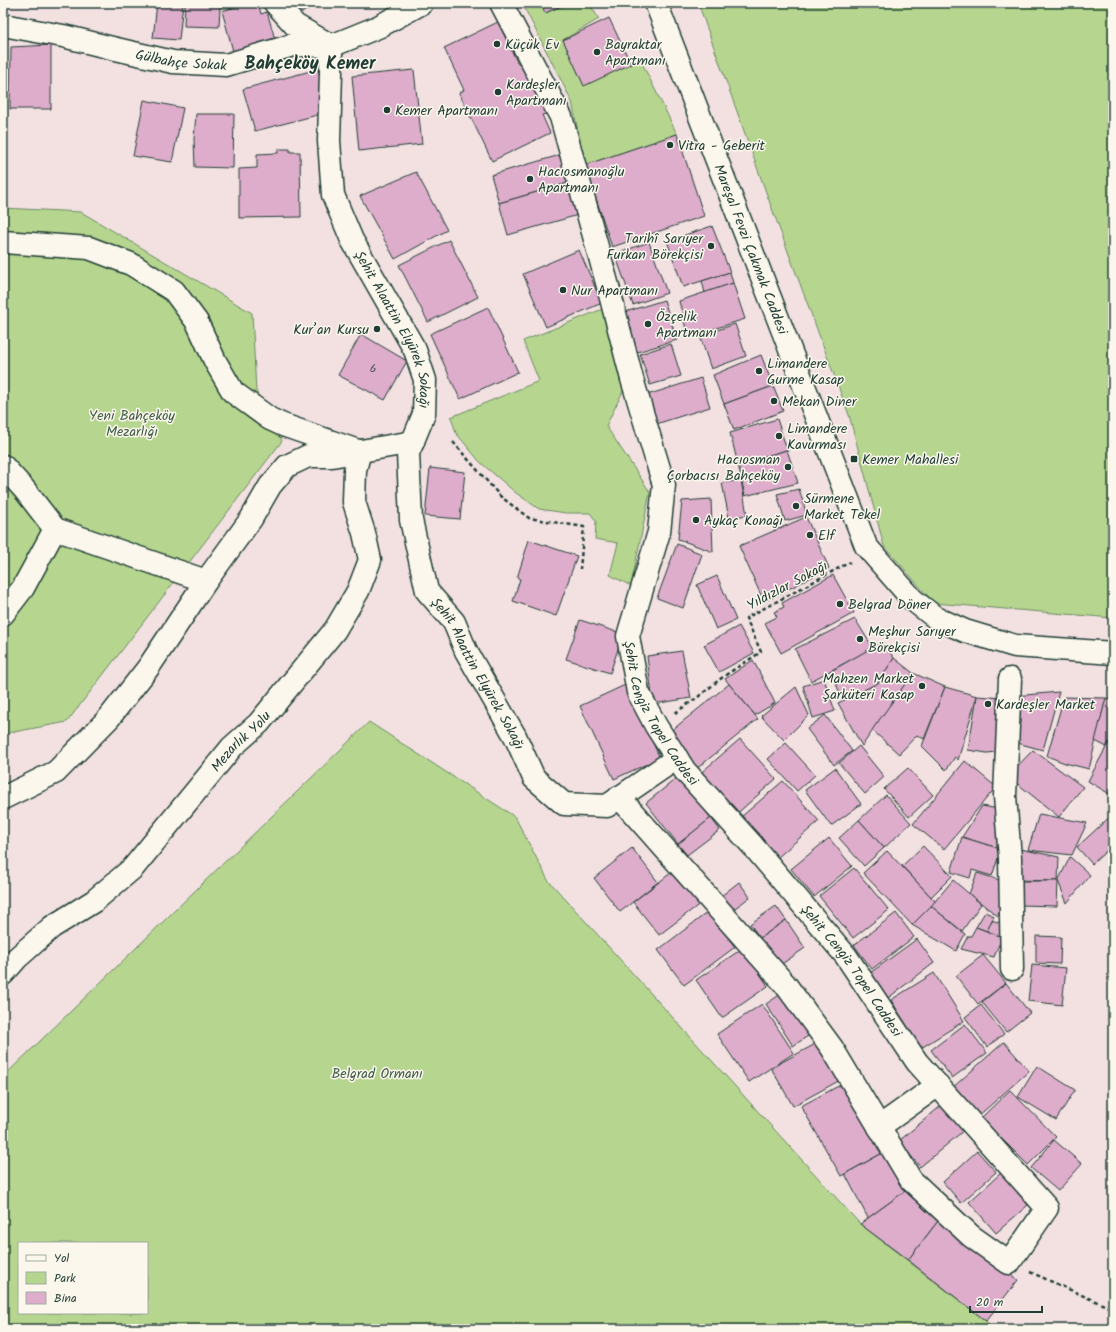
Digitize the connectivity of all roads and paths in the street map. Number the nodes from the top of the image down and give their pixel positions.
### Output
1 (275, 3) edge
2 (422, 3) edge
3 (501, 3) edge
4 (656, 3) edge
5 (3, 26) edge
6 (331, 46) junction
7 (3, 242) edge
8 (413, 442) junction
9 (453, 442) dead end
10 (360, 451) junction
11 (3, 466) edge
12 (55, 529) junction
13 (856, 559) dead end
14 (580, 569) dead end
15 (206, 581) junction
16 (3, 614) edge
17 (1113, 654) edge
18 (1010, 679) dead end
19 (656, 726) junction
20 (677, 758) junction
21 (620, 797) junction
22 (3, 798) edge
23 (1012, 969) dead end
24 (3, 974) edge
25 (938, 1085) junction
26 (879, 1127) junction
27 (1009, 1263) junction
28 (1113, 1309) edge

1 - 6 street
2 - 6 street, Gülbahçe Sokak
3 - 19 street, Şehit Cengiz Topel Caddesi
4 - 17 street, Mareşal Fevzi Çakmak Caddesi
5 - 6 street, Gülbahçe Sokak
6 - 8 street, Şehit Alaattin Elyürek Sokağı
7 - 10 street
8 - 10 street
8 - 21 street, Şehit Alaattin Elyürek Sokağı
9 - 14 path
10 - 15 street
10 - 24 street, Mezarlık Yolu
11 - 12 street
12 - 15 street
12 - 16 street
13 - 19 path, Yıldızlar Sokağı
15 - 22 street
18 - 23 street
19 - 20 street, Şehit Cengiz Topel Caddesi
20 - 21 street, Şehit Alaattin Elyürek Sokağı
20 - 25 street, Şehit Cengiz Topel Caddesi
21 - 26 street
25 - 26 street
25 - 27 street, Şehit Cengiz Topel Caddesi
26 - 27 street
27 - 28 path

